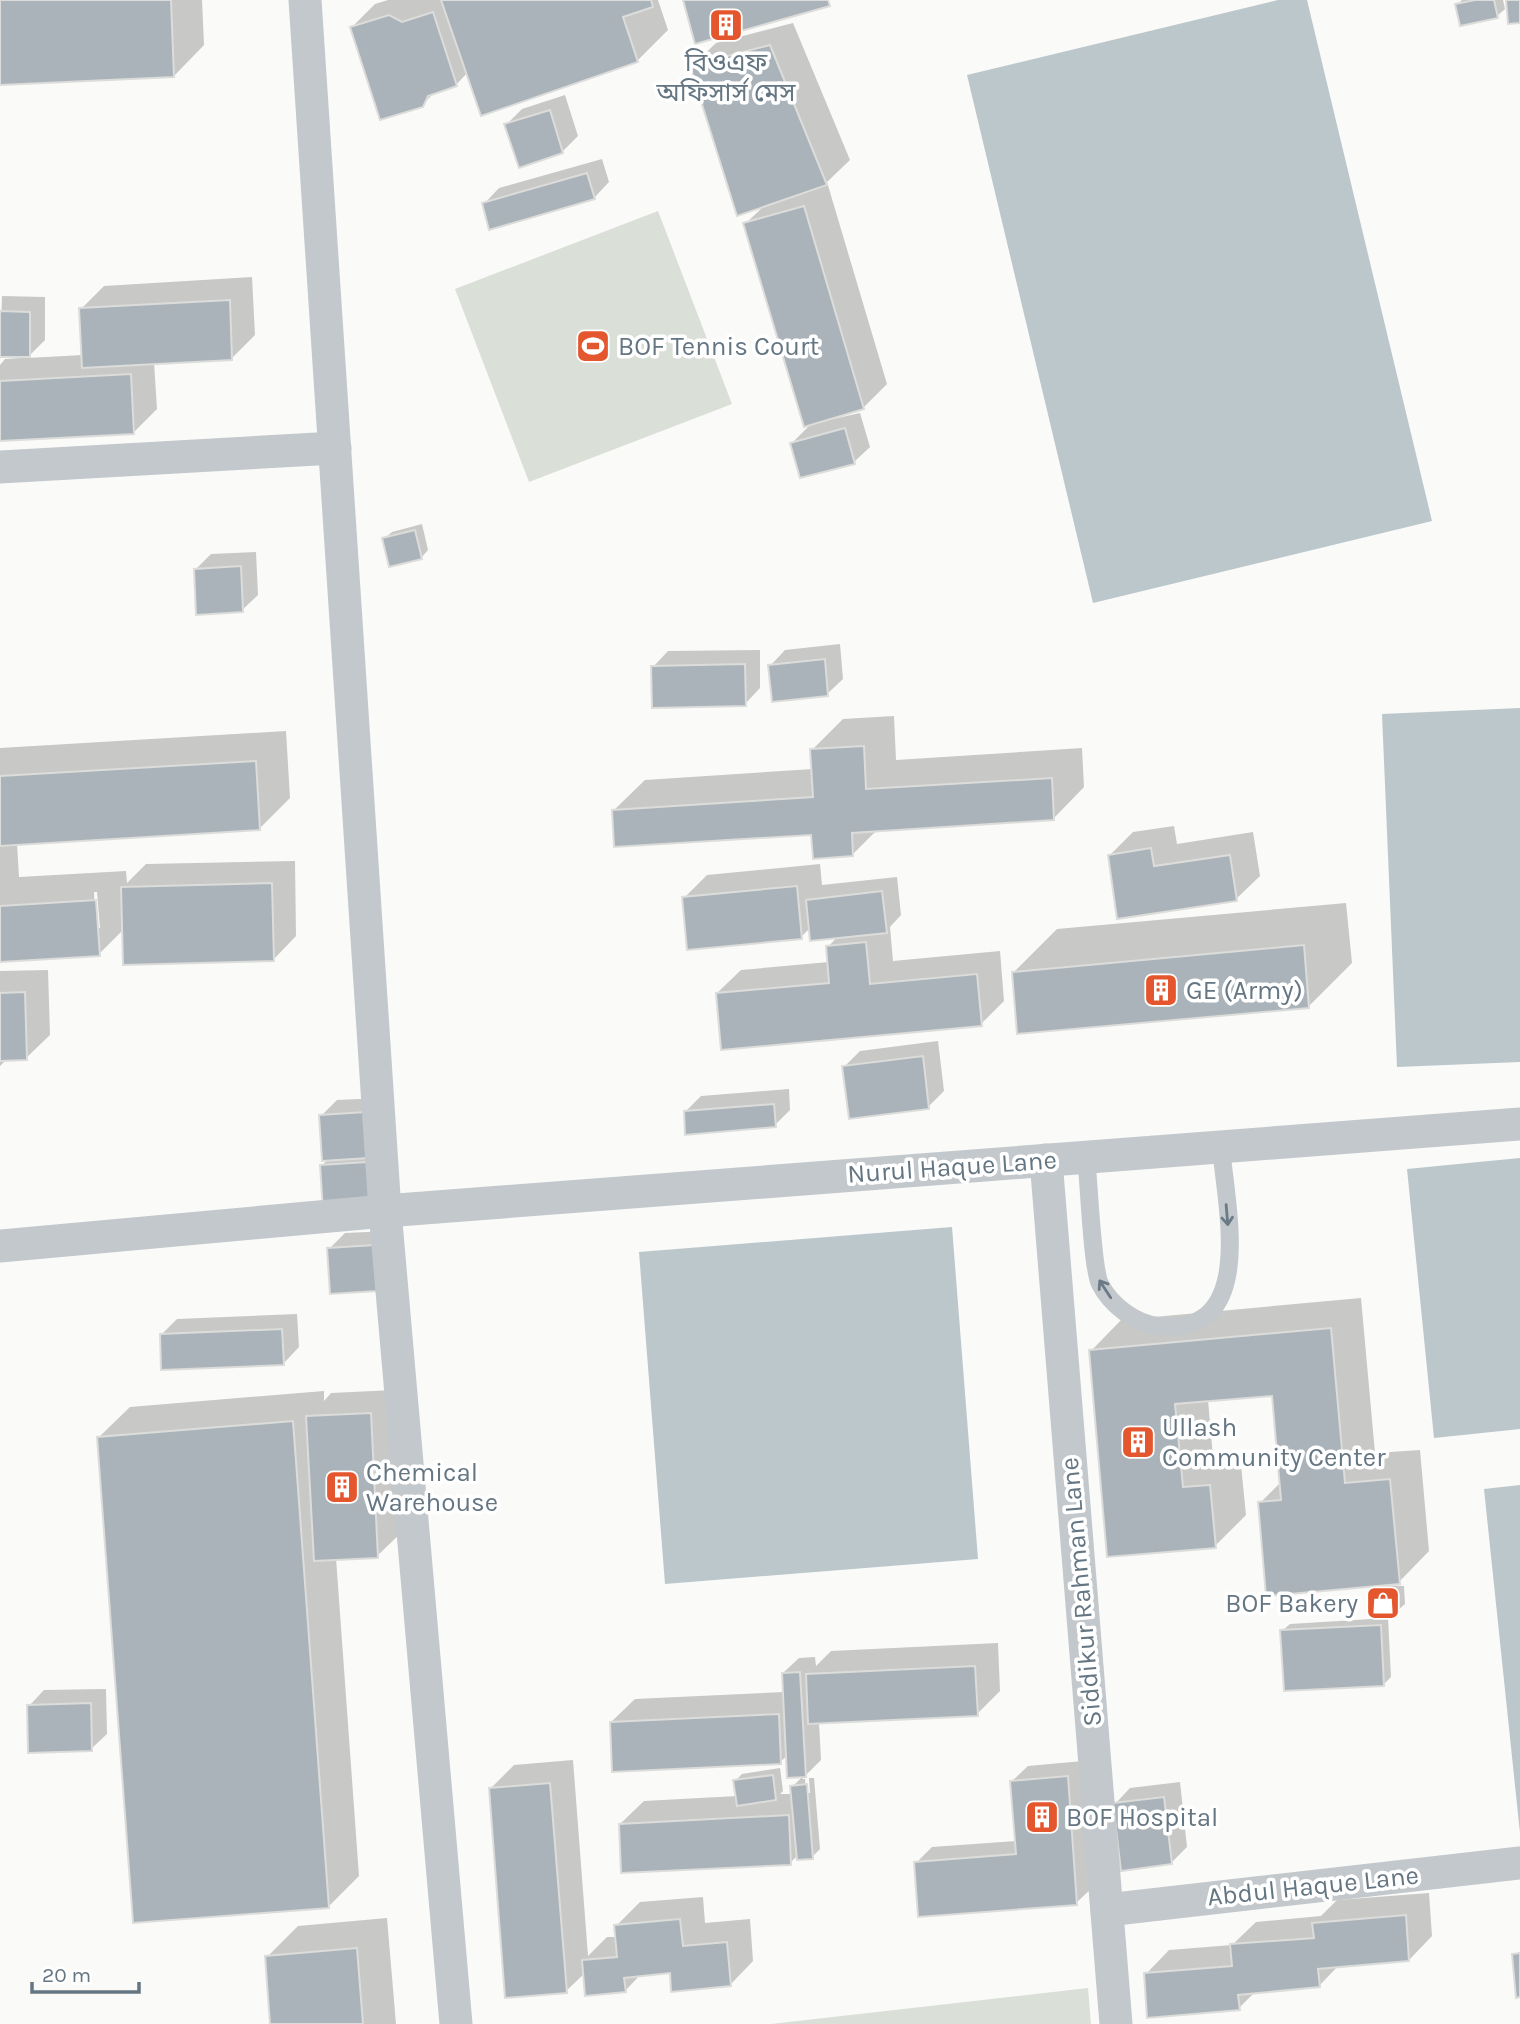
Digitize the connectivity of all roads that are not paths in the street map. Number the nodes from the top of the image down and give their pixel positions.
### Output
1 (306, 0) edge
2 (335, 448) junction
3 (0, 467) edge
4 (1520, 1124) edge
5 (1222, 1147) junction
6 (1086, 1157) junction
7 (1046, 1160) junction
8 (385, 1211) junction
9 (0, 1246) edge
10 (1520, 1863) edge
11 (1107, 1910) junction
12 (456, 2024) edge
13 (1116, 2024) edge

1 - 2 street
2 - 3 street
2 - 8 street
4 - 5 street, Nurul Haque Lane
5 - 6 street, Nurul Haque Lane
5 -> 6 lane
6 - 7 street, Nurul Haque Lane
7 - 8 street, Nurul Haque Lane
7 - 11 street, Siddikur Rahman Lane
8 - 9 street, Nurul Haque Lane
8 - 12 street
10 - 11 street, Abdul Haque Lane
11 - 13 street, Siddikur Rahman Lane

